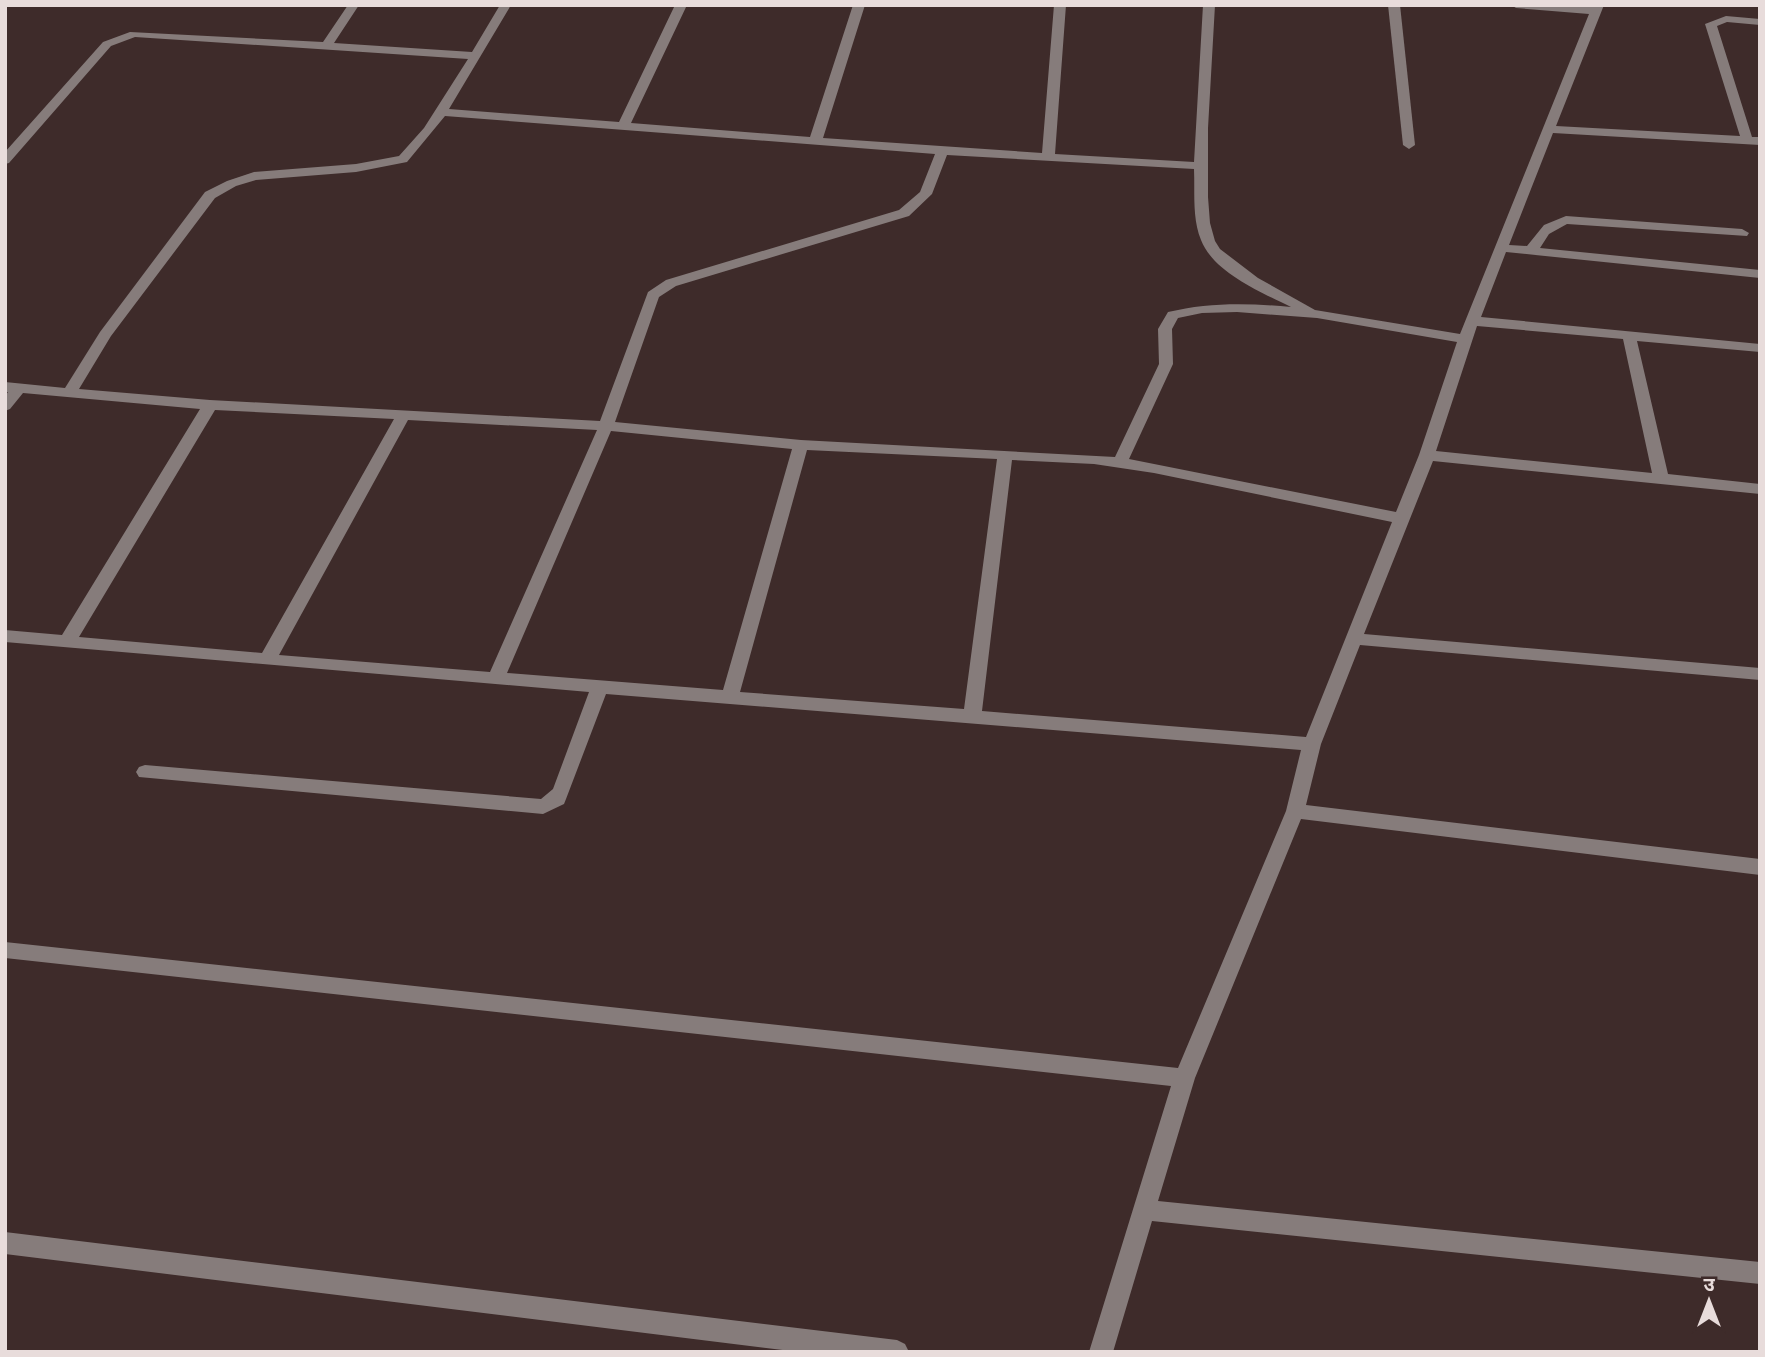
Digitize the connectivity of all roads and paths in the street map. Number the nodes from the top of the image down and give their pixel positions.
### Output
1 (354, 5) edge
2 (506, 5) edge
3 (681, 5) edge
4 (859, 5) edge
5 (1060, 5) edge
6 (1209, 5) edge
7 (1394, 5) edge
8 (1516, 5) edge
9 (1597, 8) edge
10 (1760, 22) edge
11 (326, 46) junction
12 (474, 56) junction
13 (439, 112) junction
14 (623, 126) junction
15 (1550, 129) junction
16 (1754, 140) edge
17 (815, 142) junction
18 (1409, 145) dead end
19 (942, 151) junction
20 (1048, 157) junction
21 (5, 160) edge
22 (1202, 166) junction
23 (1742, 233) dead end
24 (1503, 248) junction
25 (1531, 251) junction
26 (1760, 274) edge
27 (1321, 317) junction
28 (1474, 321) junction
29 (1629, 335) junction
30 (1465, 339) junction
31 (1760, 348) edge
32 (12, 388) edge
33 (69, 393) junction
34 (210, 405) junction
35 (5, 406) edge
36 (402, 416) junction
37 (606, 426) junction
38 (800, 445) junction
39 (1004, 455) junction
40 (1427, 455) junction
41 (1120, 463) junction
42 (1661, 479) junction
43 (1760, 489) edge
44 (1402, 519) junction
45 (5, 636) edge
46 (1356, 639) junction
47 (67, 642) junction
48 (267, 660) junction
49 (1760, 674) edge
50 (496, 678) junction
51 (600, 687) junction
52 (730, 697) junction
53 (972, 716) junction
54 (1312, 744) junction
55 (145, 772) dead end
56 (1295, 811) junction
57 (1760, 867) edge
58 (5, 950) edge
59 (1184, 1078) junction
60 (1144, 1210) junction
61 (5, 1243) edge
62 (1760, 1273) edge
63 (897, 1352) edge
64 (1101, 1352) edge

1 - 11 street
2 - 12 street
3 - 14 street
4 - 17 street
5 - 20 street
6 - 22 street
7 - 18 street
8 - 9 street
9 - 15 street
10 - 16 street
11 - 12 street
11 - 21 street
12 - 13 street
13 - 14 street
13 - 33 street
14 - 17 street
15 - 16 street
15 - 24 street
17 - 19 street
19 - 20 street
19 - 37 street
20 - 22 street
22 - 27 street
23 - 25 street
24 - 25 street
24 - 28 street
25 - 26 street
27 - 30 street
27 - 41 street
28 - 29 street
28 - 30 street
29 - 31 street
29 - 42 street
30 - 40 street
32 - 33 street
32 - 35 street
33 - 34 street
34 - 36 street
34 - 47 street
36 - 37 street
36 - 48 street
37 - 38 street
37 - 50 street
38 - 39 street
38 - 52 street
39 - 41 street
39 - 53 street
40 - 42 street
40 - 44 street
41 - 44 street
42 - 43 street
44 - 46 street
45 - 47 street
46 - 49 street
46 - 54 street
47 - 48 street
48 - 50 street
50 - 51 street
51 - 52 street
51 - 55 street
52 - 53 street
53 - 54 street
54 - 56 street
56 - 57 street
56 - 59 street
58 - 59 street
59 - 60 street
60 - 62 street
60 - 64 street
61 - 63 street

